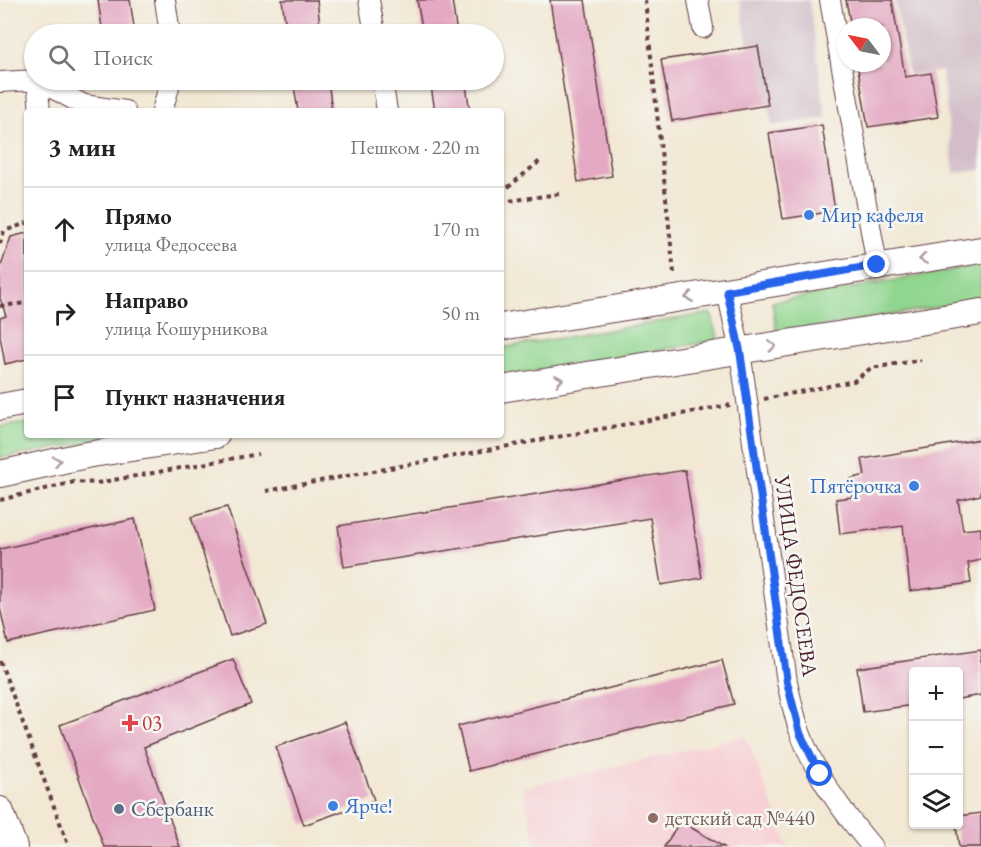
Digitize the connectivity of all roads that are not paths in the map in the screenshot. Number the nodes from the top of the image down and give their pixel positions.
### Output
1 (165, 0) edge
2 (369, 0) edge
3 (698, 0) edge
4 (830, 0) edge
5 (169, 24) edge
6 (373, 24) edge
7 (703, 28) dead end
8 (24, 81) edge
9 (0, 82) edge
10 (38, 90) edge
11 (56, 90) edge
12 (168, 90) edge
13 (384, 90) edge
14 (40, 108) edge
15 (104, 108) edge
16 (163, 108) edge
17 (387, 108) edge
18 (981, 250) edge
19 (877, 265) junction
20 (727, 291) junction
21 (981, 312) edge
22 (504, 327) edge
23 (740, 351) junction
24 (504, 389) edge
25 (24, 403) edge
26 (0, 407) edge
27 (196, 438) edge
28 (0, 474) edge
29 (0, 810) edge
30 (14, 847) edge
31 (872, 847) edge

1 - 5 street
2 - 6 street
3 - 7 street
4 - 19 street
8 - 9 street
10 - 14 street
11 - 15 street
12 - 16 street
13 - 17 street
18 -> 19 main road
19 - 20 main road
20 -> 22 main road
20 - 23 street, УЛИЦА ФЕДОСЕЕВА
23 -> 21 main road
24 -> 23 main road
23 - 31 street, УЛИЦА ФЕДОСЕЕВА
25 - 26 main road
28 -> 27 main road
29 - 30 main road

